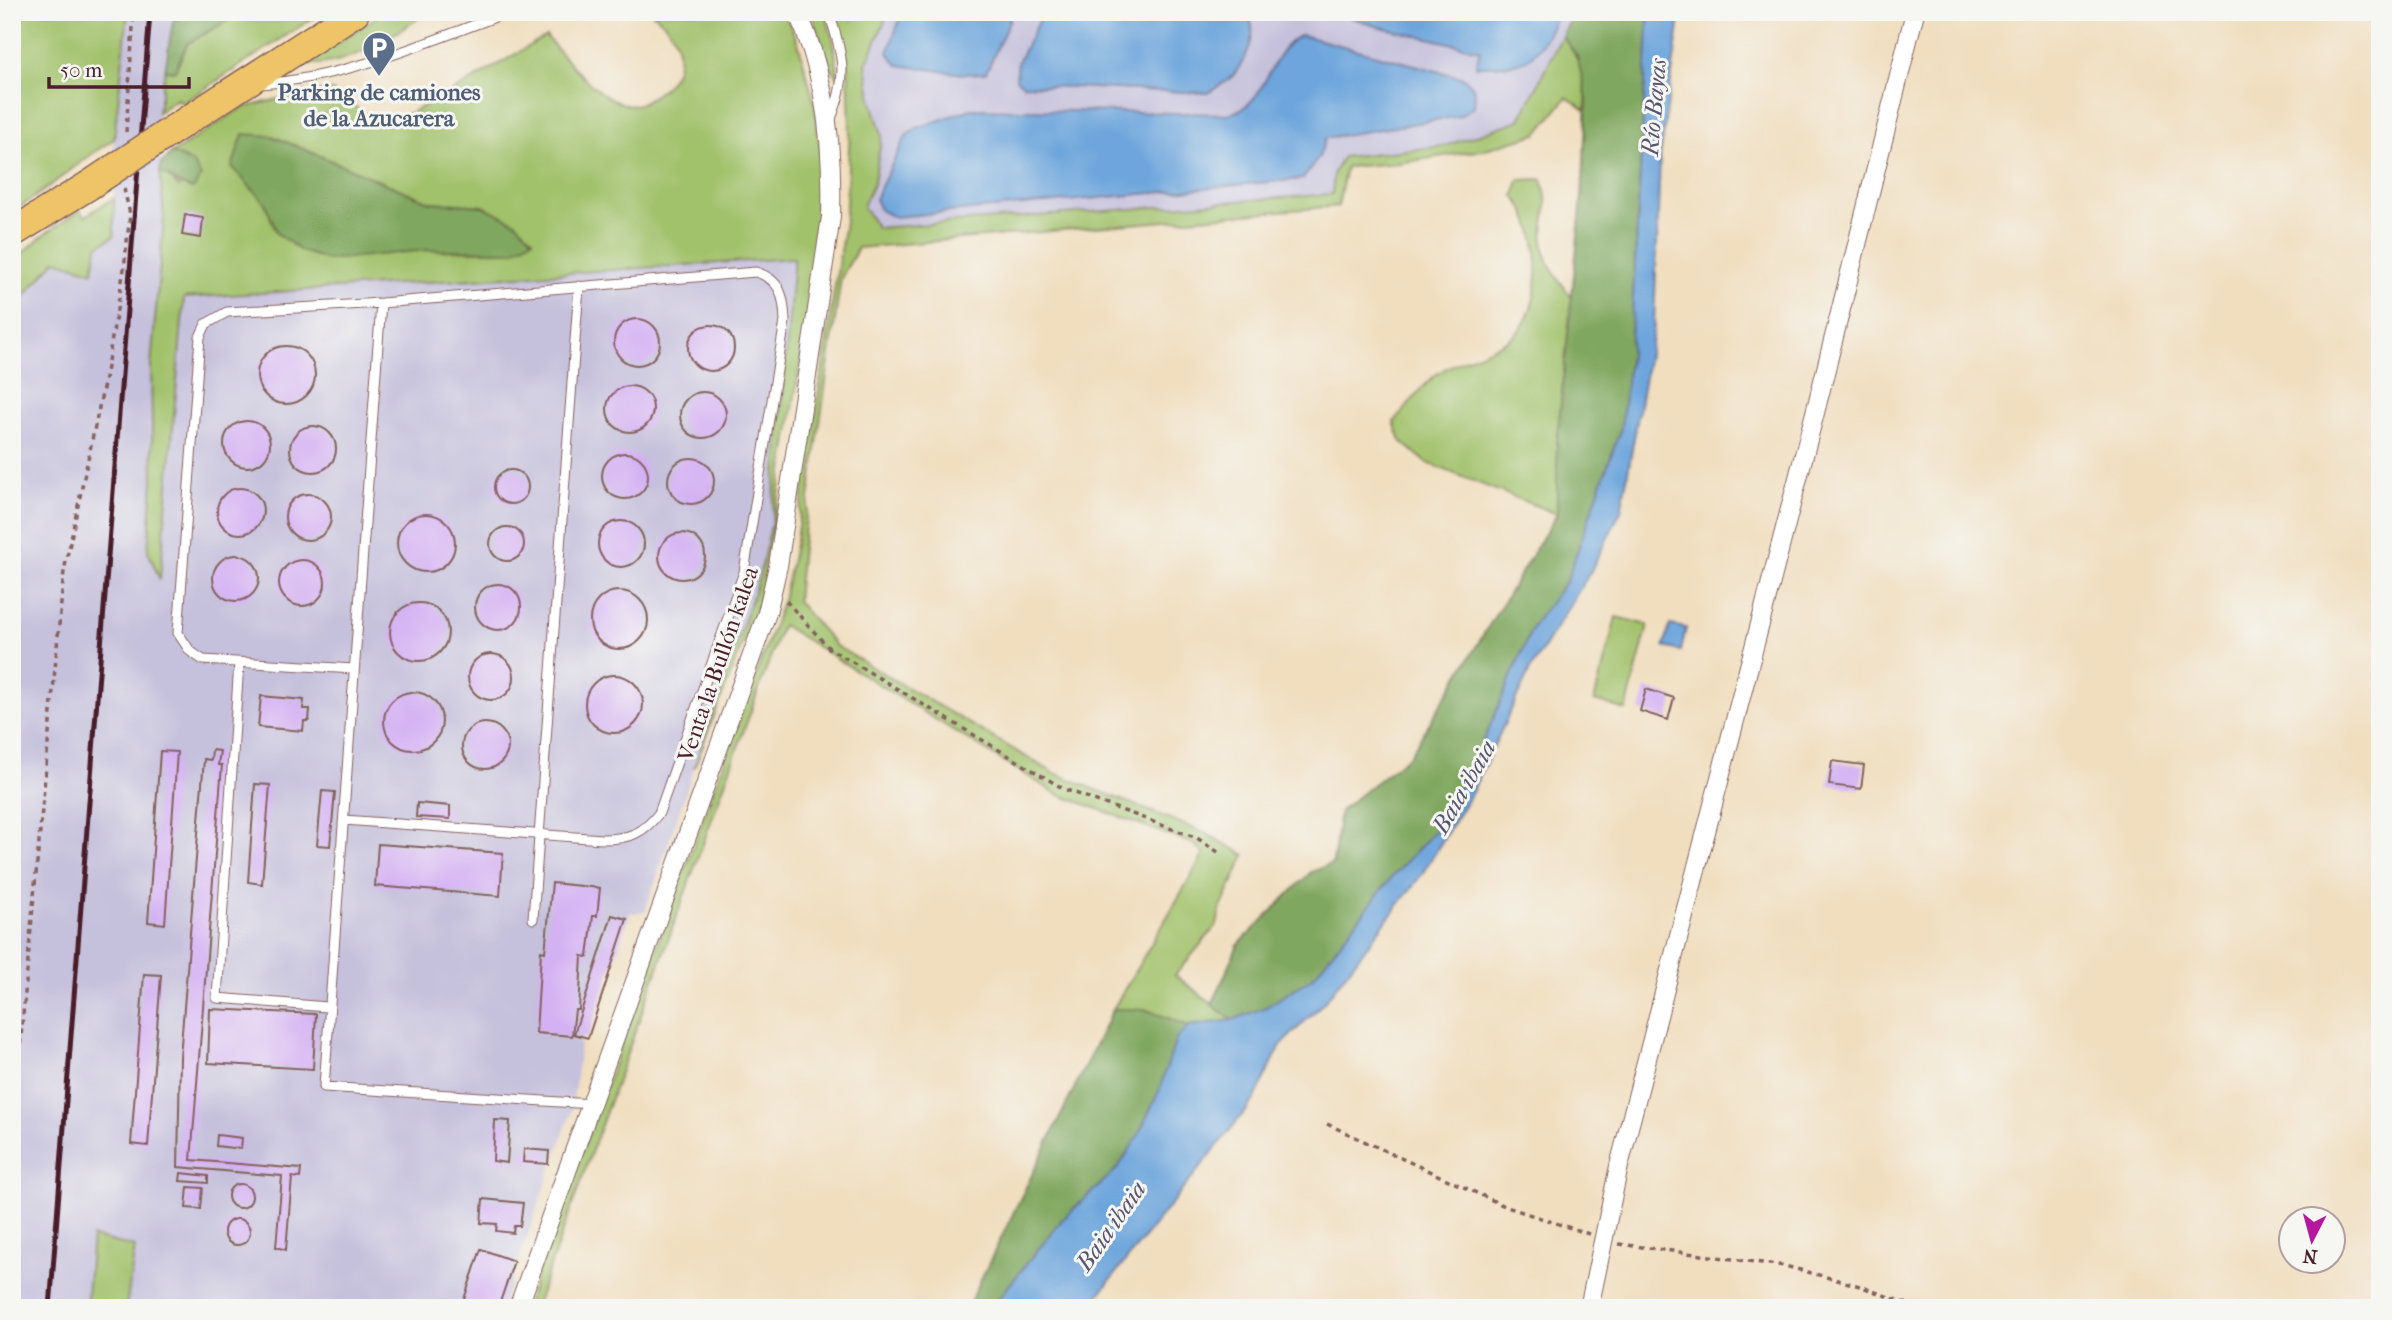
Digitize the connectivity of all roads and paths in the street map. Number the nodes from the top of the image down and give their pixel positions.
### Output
1 (134, 12) edge
2 (355, 12) edge
3 (508, 12) edge
4 (797, 12) edge
5 (830, 12) edge
6 (1915, 12) edge
7 (241, 86) junction
8 (828, 126) junction
9 (126, 133) dead end
10 (123, 183) dead end
11 (24, 227) edge
12 (12, 245) edge
13 (579, 286) junction
14 (381, 303) junction
15 (771, 596) junction
16 (239, 663) junction
17 (354, 669) junction
18 (344, 820) junction
19 (541, 836) junction
20 (1218, 852) dead end
21 (533, 919) dead end
22 (327, 1007) junction
23 (592, 1104) junction
24 (1326, 1124) dead end
25 (12, 1134) edge
26 (1604, 1238) junction
27 (518, 1308) edge
28 (1589, 1308) edge
29 (1918, 1308) edge

1 - 9 path
2 - 7 highway
3 - 7 lane
4 - 8 street, Venta la Bullón kalea
5 - 8 lane
6 - 26 street
7 - 11 highway, bridge
8 - 15 street, Venta la Bullón kalea
10 - 25 path
11 - 12 highway
13 - 14 lane
13 - 19 lane
13 - 19 lane
14 - 16 lane
14 - 17 lane
15 - 20 path
15 - 23 street, Venta la Bullón kalea
16 - 17 lane
16 - 22 lane
17 - 18 lane
18 - 19 lane
18 - 22 lane
19 - 21 lane
22 - 23 lane
23 - 27 street, Venta la Bullón kalea
24 - 26 path
26 - 28 street
26 - 29 path

